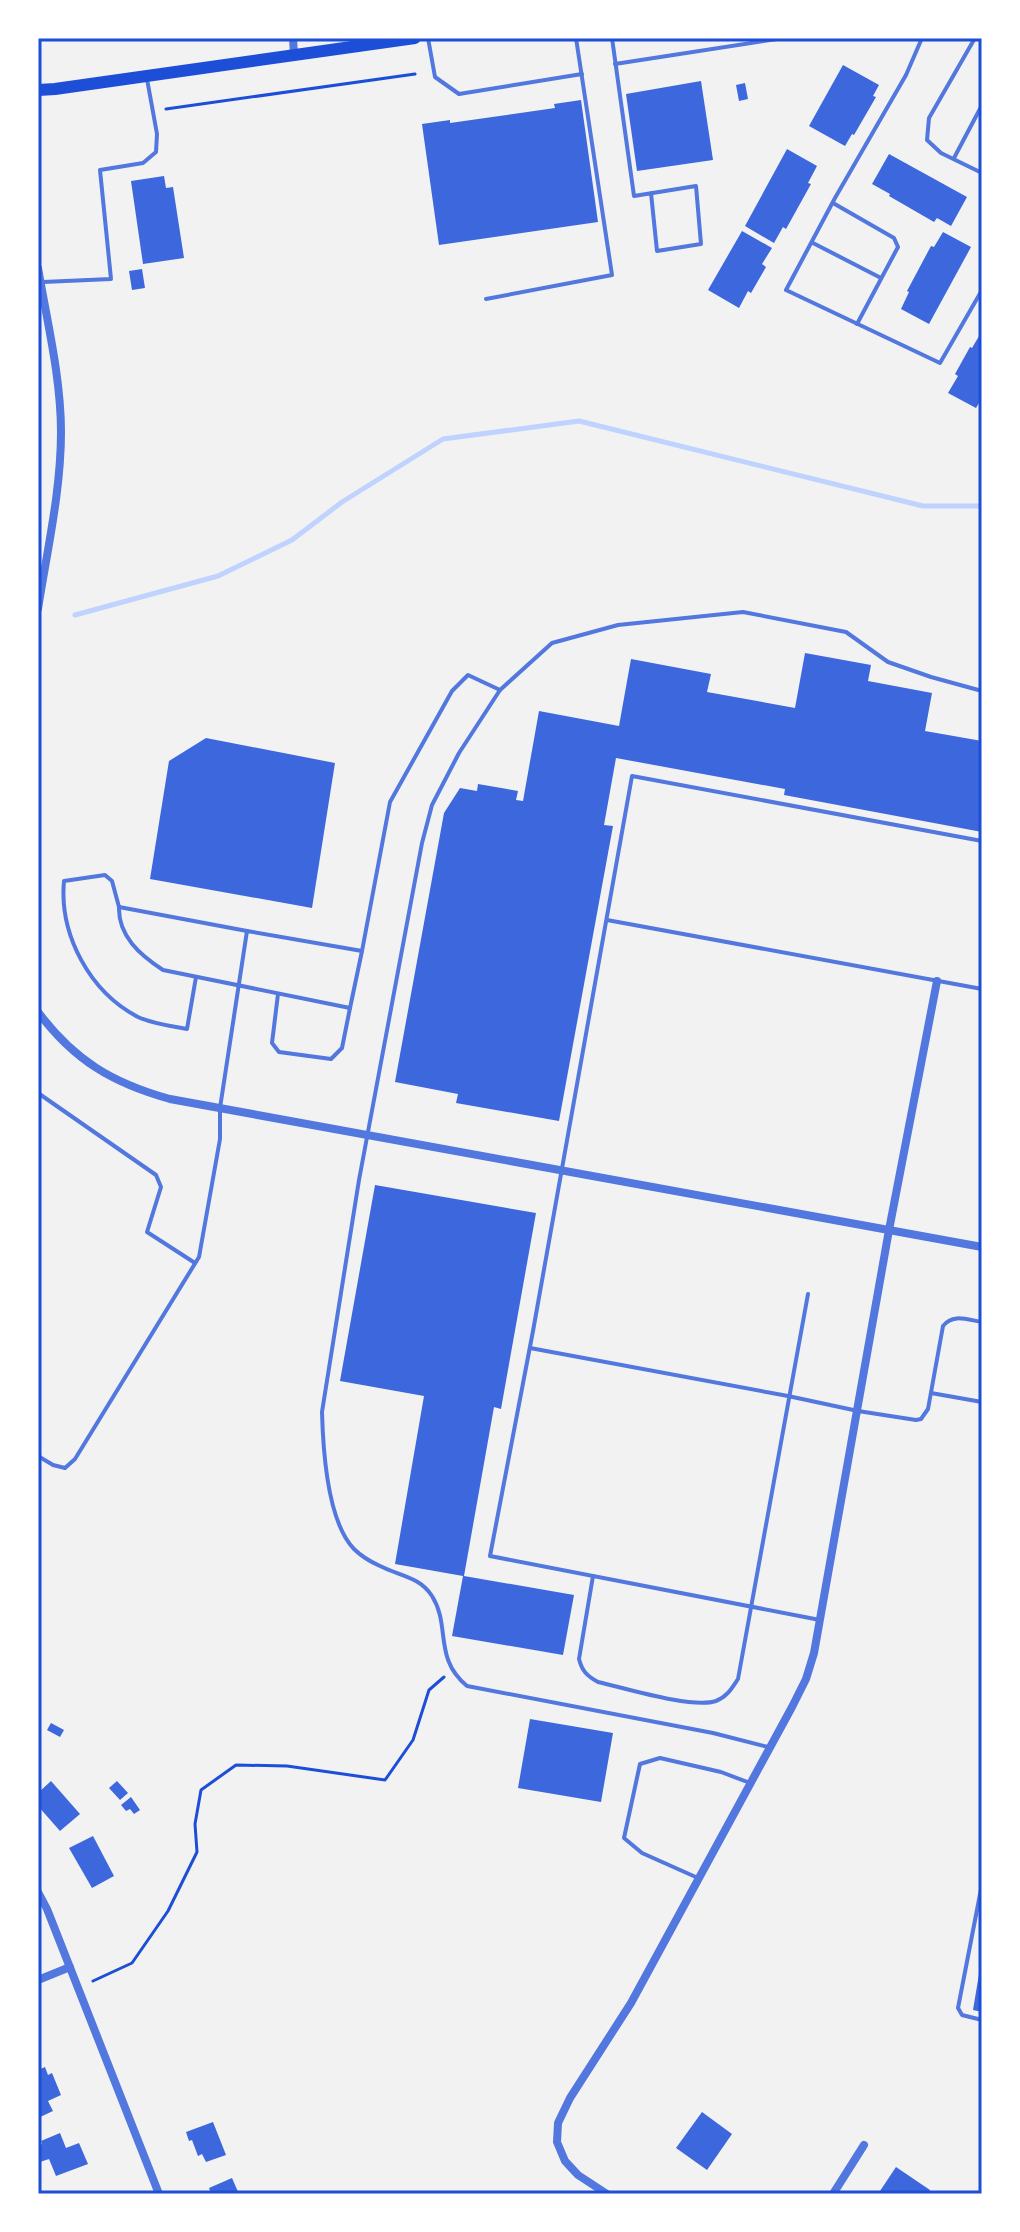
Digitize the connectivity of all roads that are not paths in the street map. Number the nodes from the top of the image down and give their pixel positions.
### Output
1 (293, 38) edge
2 (415, 38) edge
3 (428, 38) edge
4 (576, 38) edge
5 (612, 38) edge
6 (922, 38) edge
7 (975, 38) edge
8 (777, 39) edge
9 (294, 55) junction
10 (615, 64) junction
11 (582, 74) junction
12 (146, 75) junction
13 (38, 92) edge
14 (982, 105) edge
15 (954, 158) junction
16 (982, 173) edge
17 (651, 193) junction
18 (833, 203) junction
19 (813, 243) junction
20 (38, 268) edge
21 (881, 278) junction
22 (40, 282) junction
23 (982, 290) edge
24 (486, 299) dead end
25 (857, 324) junction
26 (38, 609) edge
27 (500, 690) junction
28 (982, 691) edge
29 (982, 841) edge
30 (119, 907) junction
31 (607, 920) junction
32 (247, 931) junction
33 (362, 951) junction
34 (196, 977) junction
35 (937, 981) junction
36 (239, 986) junction
37 (982, 989) edge
38 (278, 994) junction
39 (350, 1008) junction
40 (38, 1012) edge
41 (38, 1093) edge
42 (220, 1108) junction
43 (368, 1135) junction
44 (562, 1170) junction
45 (889, 1230) junction
46 (982, 1247) edge
47 (195, 1263) junction
48 (808, 1294) dead end
49 (982, 1322) edge
50 (530, 1348) junction
51 (931, 1393) junction
52 (788, 1396) junction
53 (982, 1402) edge
54 (858, 1411) junction
55 (38, 1456) edge
56 (593, 1576) junction
57 (750, 1606) junction
58 (820, 1620) junction
59 (770, 1747) junction
60 (750, 1783) junction
61 (698, 1878) junction
62 (982, 1884) edge
63 (38, 1892) edge
64 (980, 1901) edge
65 (70, 1967) junction
66 (38, 1980) edge
67 (982, 2020) edge
68 (864, 2145) dead end
69 (159, 2194) edge
70 (607, 2194) edge
71 (833, 2194) edge

1 - 9 street
2 - 9 main road
3 - 11 lane
4 - 11 lane
5 - 10 lane
6 - 18 lane
7 - 15 lane
8 - 10 lane
9 - 12 main road
10 - 17 lane
11 - 24 lane
12 - 13 main road
12 - 22 lane
14 - 15 lane
15 - 16 lane
17 - 17 lane
18 - 19 lane
18 - 21 lane
19 - 21 lane
19 - 25 lane
20 - 22 street
21 - 25 lane
22 - 26 street
23 - 25 lane
27 - 28 lane
27 - 33 lane
27 - 43 lane
29 - 31 lane
30 - 32 lane
30 - 34 lane
30 - 34 lane
31 - 35 lane
31 - 44 lane
32 - 33 lane
32 - 36 lane
33 - 39 lane
34 - 36 lane
35 - 37 lane
35 - 45 street
36 - 38 lane
36 - 42 lane
38 - 39 lane
38 - 39 lane
40 - 42 street
41 - 47 lane
42 - 43 street
42 - 47 lane
43 - 44 street
43 - 59 lane
44 - 45 street
44 - 50 lane
45 - 46 street
45 - 54 street
47 - 55 lane
48 - 52 lane
49 - 51 lane
50 - 52 lane
50 - 56 lane
51 - 53 lane
51 - 54 lane
52 - 54 lane
52 - 57 lane
54 - 58 street
56 - 57 lane
56 - 57 lane
57 - 58 lane
58 - 59 street
59 - 60 street
60 - 61 street
60 - 61 lane
61 - 70 street
62 - 64 lane
63 - 65 street
64 - 67 lane
65 - 66 street
65 - 69 street
68 - 71 street

